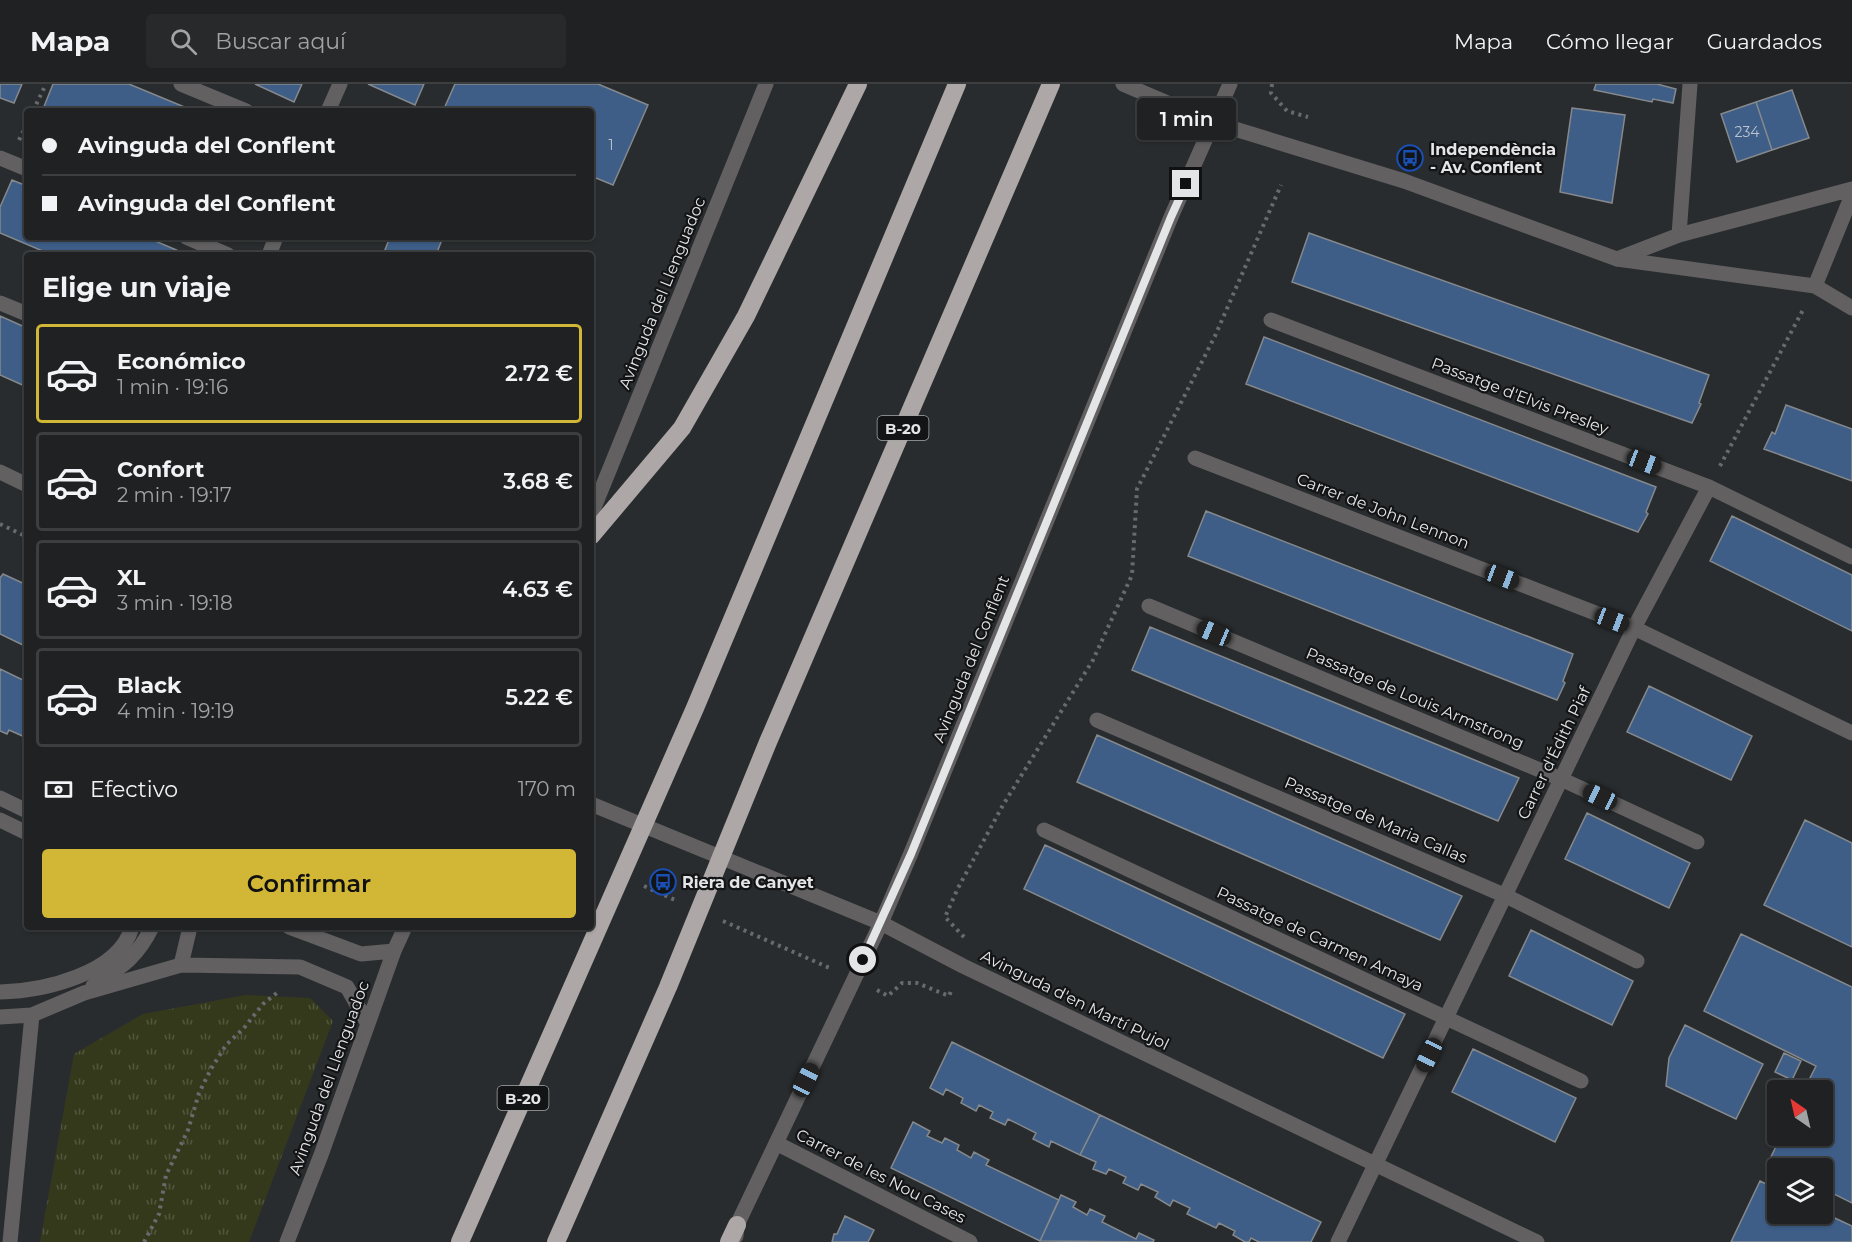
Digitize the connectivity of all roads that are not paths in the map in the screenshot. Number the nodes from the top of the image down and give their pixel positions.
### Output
1 (181, 84) edge
2 (340, 84) edge
3 (766, 84) edge
4 (858, 84) edge
5 (957, 84) edge
6 (1051, 84) edge
7 (1123, 84) edge
8 (1230, 84) edge
9 (1690, 84) edge
10 (239, 108) edge
11 (329, 108) edge
12 (1212, 122) junction
13 (0, 158) edge
14 (24, 168) edge
15 (1852, 189) edge
16 (1852, 195) edge
17 (1679, 235) junction
18 (193, 240) edge
19 (221, 252) edge
20 (1617, 259) junction
21 (1815, 286) junction
22 (0, 303) edge
23 (1852, 308) edge
24 (24, 314) edge
25 (1271, 320) dead end
26 (1195, 458) dead end
27 (0, 472) edge
28 (24, 484) edge
29 (1709, 487) junction
30 (594, 508) edge
31 (594, 533) edge
32 (1852, 557) edge
33 (1149, 606) dead end
34 (1634, 628) junction
35 (1097, 720) dead end
36 (1852, 733) edge
37 (1561, 779) junction
38 (0, 798) edge
39 (594, 805) edge
40 (24, 810) edge
41 (0, 820) edge
42 (1044, 830) dead end
43 (24, 832) edge
44 (1697, 843) dead end
45 (1506, 896) junction
46 (881, 923) junction
47 (131, 930) edge
48 (150, 930) edge
49 (189, 930) edge
50 (298, 930) edge
51 (404, 930) edge
52 (394, 951) junction
53 (1637, 960) dead end
54 (181, 965) junction
55 (0, 992) edge
56 (84, 993) junction
57 (32, 1015) junction
58 (0, 1017) edge
59 (1447, 1018) junction
60 (368, 1024) junction
61 (1581, 1081) dead end
62 (776, 1143) junction
63 (1376, 1165) junction
64 (736, 1233) edge
65 (10, 1242) edge
66 (287, 1242) edge
67 (460, 1242) edge
68 (556, 1242) edge
69 (729, 1242) edge
70 (970, 1242) edge
71 (1338, 1242) edge
72 (1537, 1242) edge

1 - 10 street
2 - 11 street
3 - 30 street, Avinguda del Llenguadoc
4 - 31 highway
5 - 67 highway, B-20
6 - 68 highway, B-20
7 - 12 street
8 - 12 street, Avinguda del Conflent
9 - 17 street
12 - 20 street
12 - 46 street, Avinguda del Conflent
13 - 14 street
15 - 17 street
16 - 21 street
17 - 20 street
18 - 19 street
20 - 21 street
21 - 23 street
22 - 24 street
25 - 29 street, Passatge d'Elvis Presley
26 - 34 street, Carrer de John Lennon
27 - 28 street
29 - 32 street, Passatge d'Elvis Presley
29 - 34 street, Carrer d'Édith Piaf
33 - 37 street, Passatge de Louis Armstrong
34 - 36 street, Carrer de John Lennon
34 - 37 street, Carrer d'Édith Piaf
35 - 45 street, Passatge de Maria Callas
37 - 44 street, Passatge de Louis Armstrong
37 - 45 street, Carrer d'Édith Piaf
38 - 40 street
39 - 46 street, Avinguda d'en Martí Pujol
41 - 43 street
42 - 59 street, Passatge de Carmen Amaya
45 - 53 street, Passatge de Maria Callas
45 - 59 street, Carrer d'Édith Piaf
46 - 62 street, Avinguda del Conflent
46 - 63 street, Avinguda d'en Martí Pujol
47 - 55 street
48 - 56 street
49 - 54 street
50 - 52 street
51 - 52 street, Avinguda del Llenguadoc
52 - 60 street, Avinguda del Llenguadoc
54 - 56 street
54 - 60 street
56 - 57 street
57 - 58 street
57 - 65 street
59 - 61 street, Passatge de Carmen Amaya
59 - 63 street, Carrer d'Édith Piaf
60 - 66 street, Avinguda del Llenguadoc
62 - 64 street, Avinguda del Conflent
62 - 70 street, Carrer de les Nou Cases
63 - 71 street, Carrer d'Édith Piaf
63 - 72 street, Avinguda d'en Martí Pujol
64 - 69 highway

